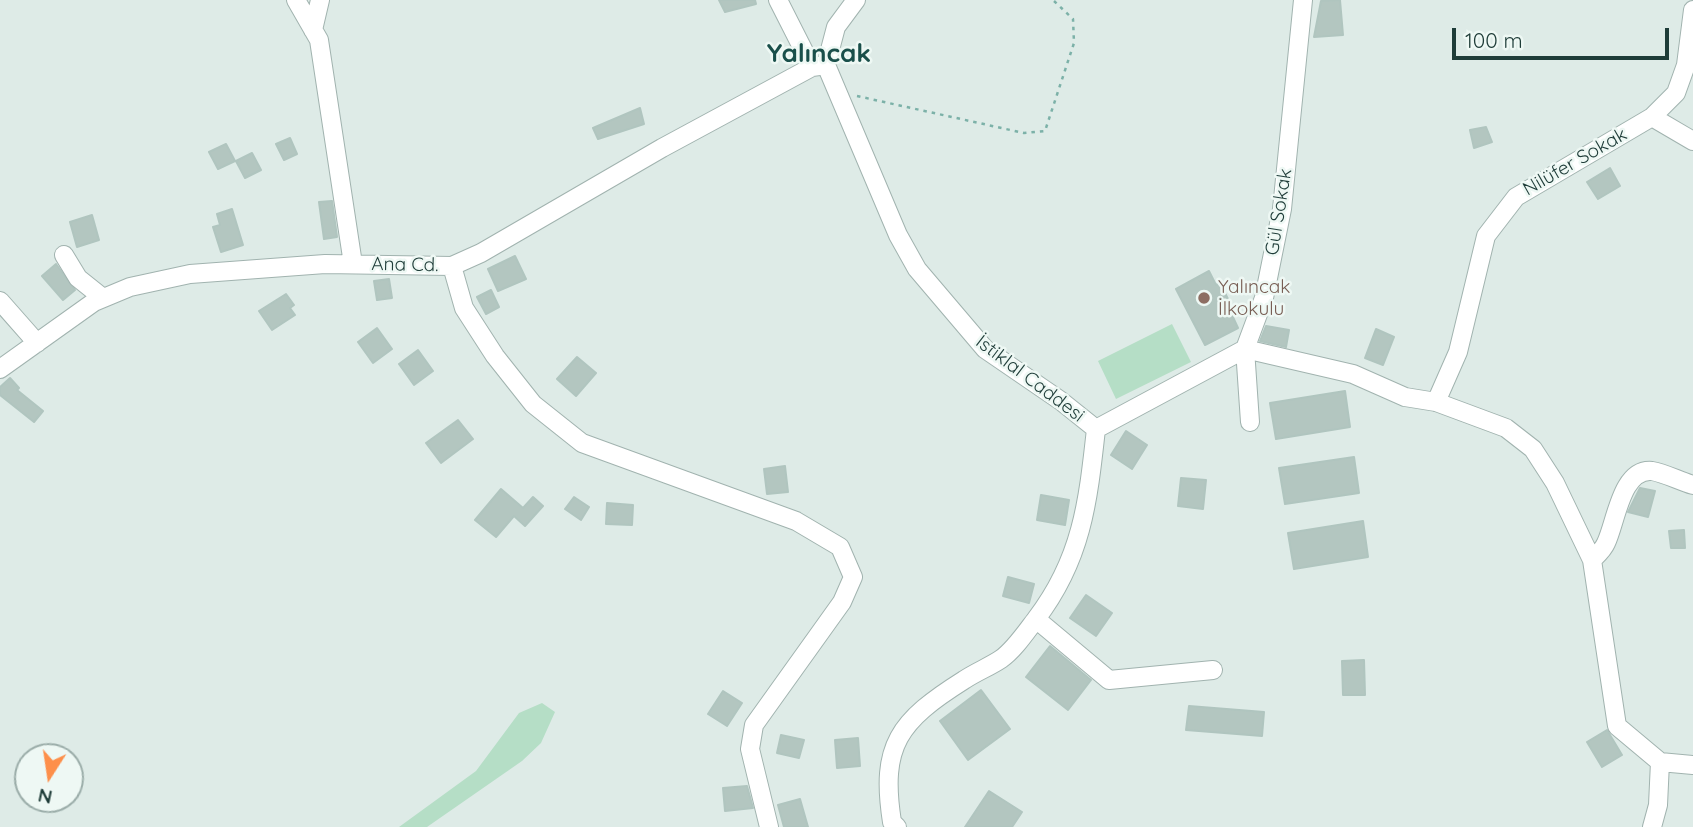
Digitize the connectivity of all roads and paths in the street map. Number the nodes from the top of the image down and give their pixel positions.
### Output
1 (296, 0) edge
2 (320, 0) edge
3 (778, 0) edge
4 (856, 0) edge
5 (1053, 0) edge
6 (1303, 0) edge
7 (1693, 10) edge
8 (313, 30) junction
9 (819, 66) junction
10 (837, 92) junction
11 (1652, 117) junction
12 (1693, 141) edge
13 (64, 255) dead end
14 (353, 264) junction
15 (452, 266) junction
16 (103, 298) junction
17 (0, 301) edge
18 (37, 343) junction
19 (1245, 349) junction
20 (0, 369) edge
21 (1436, 402) junction
22 (1250, 422) dead end
23 (1096, 429) junction
24 (1693, 485) edge
25 (1592, 560) junction
26 (1036, 619) junction
27 (1213, 670) dead end
28 (1660, 762) junction
29 (1693, 765) edge
30 (892, 826) edge
31 (769, 827) edge
32 (1652, 827) edge

1 - 8 street
2 - 8 street
3 - 9 street, İstiklal Caddesi
4 - 9 street
5 - 10 path
6 - 19 street, Gül Sokak
7 - 11 street, Nilüfer Sokak
8 - 14 street
9 - 10 street, İstiklal Caddesi
9 - 15 street, Ana Cd.
10 - 23 street, İstiklal Caddesi
11 - 12 street
11 - 21 street, Nilüfer Sokak
13 - 16 street
14 - 15 street, Ana Cd.
14 - 16 street, Ana Cd.
15 - 31 street
16 - 18 street, Ana Cd.
17 - 18 street
18 - 20 street, Ana Cd.
19 - 21 street
19 - 22 street, Gül Sokak
19 - 23 street
21 - 25 street
23 - 26 street, İstiklal Caddesi
24 - 25 street
25 - 28 street
26 - 27 street
26 - 30 street, İstiklal Caddesi
28 - 29 street
28 - 32 street

